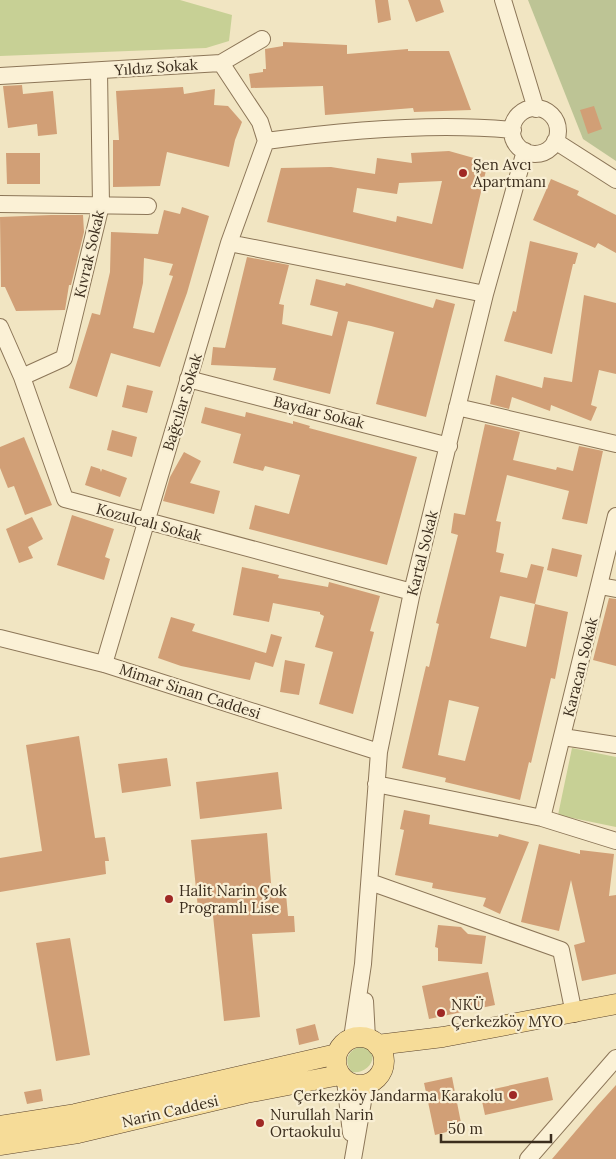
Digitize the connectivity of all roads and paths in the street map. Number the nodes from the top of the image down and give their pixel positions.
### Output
1 (503, 0) edge
2 (262, 39) dead end
3 (221, 63) junction
4 (99, 72) junction
5 (0, 76) edge
6 (536, 109) junction
7 (513, 130) junction
8 (266, 141) junction
9 (555, 141) junction
10 (525, 151) junction
11 (616, 180) edge
12 (0, 204) edge
13 (101, 205) junction
14 (148, 206) dead end
15 (229, 243) junction
16 (485, 294) junction
17 (0, 327) edge
18 (22, 377) junction
19 (188, 379) junction
20 (457, 407) junction
21 (616, 444) edge
22 (449, 446) junction
23 (616, 516) edge
24 (146, 522) junction
25 (600, 586) junction
26 (616, 589) edge
27 (412, 592) junction
28 (0, 638) edge
29 (104, 664) junction
30 (563, 737) junction
31 (616, 745) edge
32 (379, 752) junction
33 (376, 784) junction
34 (542, 818) junction
35 (616, 841) edge
36 (370, 882) junction
37 (616, 1004) edge
38 (574, 1014) junction
39 (370, 1046) junction
40 (337, 1054) junction
41 (616, 1058) edge
42 (343, 1077) junction
43 (366, 1084) junction
44 (0, 1126) edge
45 (0, 1145) edge
46 (353, 1154) edge
47 (528, 1159) edge

1 - 6 street
2 - 3 street
3 - 4 street, Yıldız Sokak
3 - 8 street
4 - 5 street, Yıldız Sokak
4 - 13 street, Kıvrak Sokak
6 - 7 street
6 - 9 street
7 - 8 street
7 - 10 street
8 - 15 street, Bağcılar Sokak
9 - 10 street
9 - 11 street
10 - 16 street, Kartal Sokak
12 - 13 street
13 - 14 street
13 - 18 street, Kıvrak Sokak
15 - 16 street
15 - 19 street, Bağcılar Sokak
16 - 20 street, Kartal Sokak
17 - 18 street, Kozulcalı Sokak
18 - 24 street, Kozulcalı Sokak
19 - 22 street, Baydar Sokak
19 - 24 street, Bağcılar Sokak
20 - 21 street
20 - 22 street, Kartal Sokak
22 - 27 street, Kartal Sokak
23 - 25 street, Karacan Sokak
24 - 27 street, Kozulcalı Sokak
24 - 29 street, Bağcılar Sokak
25 - 26 street
25 - 30 street, Karacan Sokak
27 - 32 street, Kartal Sokak
28 - 29 street, Mimar Sinan Caddesi
29 - 32 street, Mimar Sinan Caddesi
30 - 31 street
30 - 34 street, Karacan Sokak
32 - 33 street, Kartal Sokak
33 - 34 street
33 - 36 street, Kartal Sokak
34 - 35 street
36 - 38 street
36 - 39 street, Kartal Sokak
37 - 38 main road
38 - 39 main road
39 - 40 main road
39 - 43 main road
40 - 42 main road
40 - 44 main road, Narin Caddesi
41 - 47 street
42 - 43 main road
42 - 45 main road, Narin Caddesi
42 - 46 street
43 - 46 street

